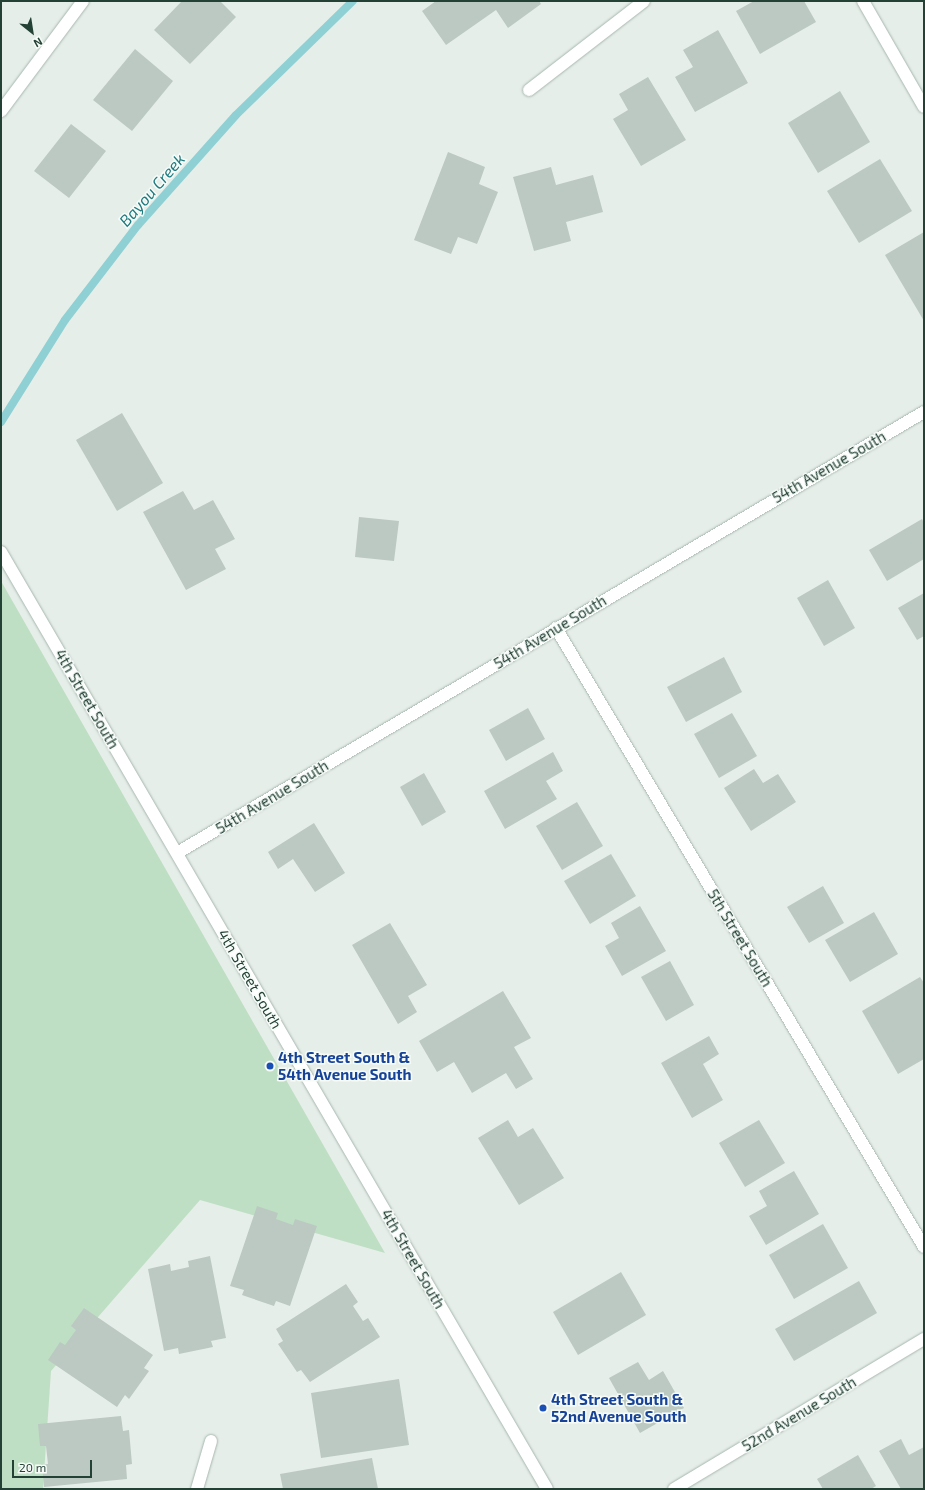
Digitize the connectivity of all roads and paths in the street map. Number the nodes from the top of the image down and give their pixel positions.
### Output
1 (83, 1) edge
2 (644, 1) edge
3 (863, 1) edge
4 (529, 90) dead end
5 (924, 107) edge
6 (1, 111) edge
7 (924, 412) edge
8 (1, 552) edge
9 (556, 628) junction
10 (177, 853) junction
11 (924, 1247) edge
12 (924, 1339) edge
13 (211, 1441) dead end
14 (198, 1489) edge
15 (547, 1489) edge
16 (674, 1489) edge

1 - 6 street
2 - 4 street
3 - 5 street
7 - 9 street, 54th Avenue South
8 - 10 street, 4th Street South
9 - 10 street, 54th Avenue South
9 - 11 street, 5th Street South
10 - 15 street, 4th Street South
12 - 16 street, 52nd Avenue South
13 - 14 street

